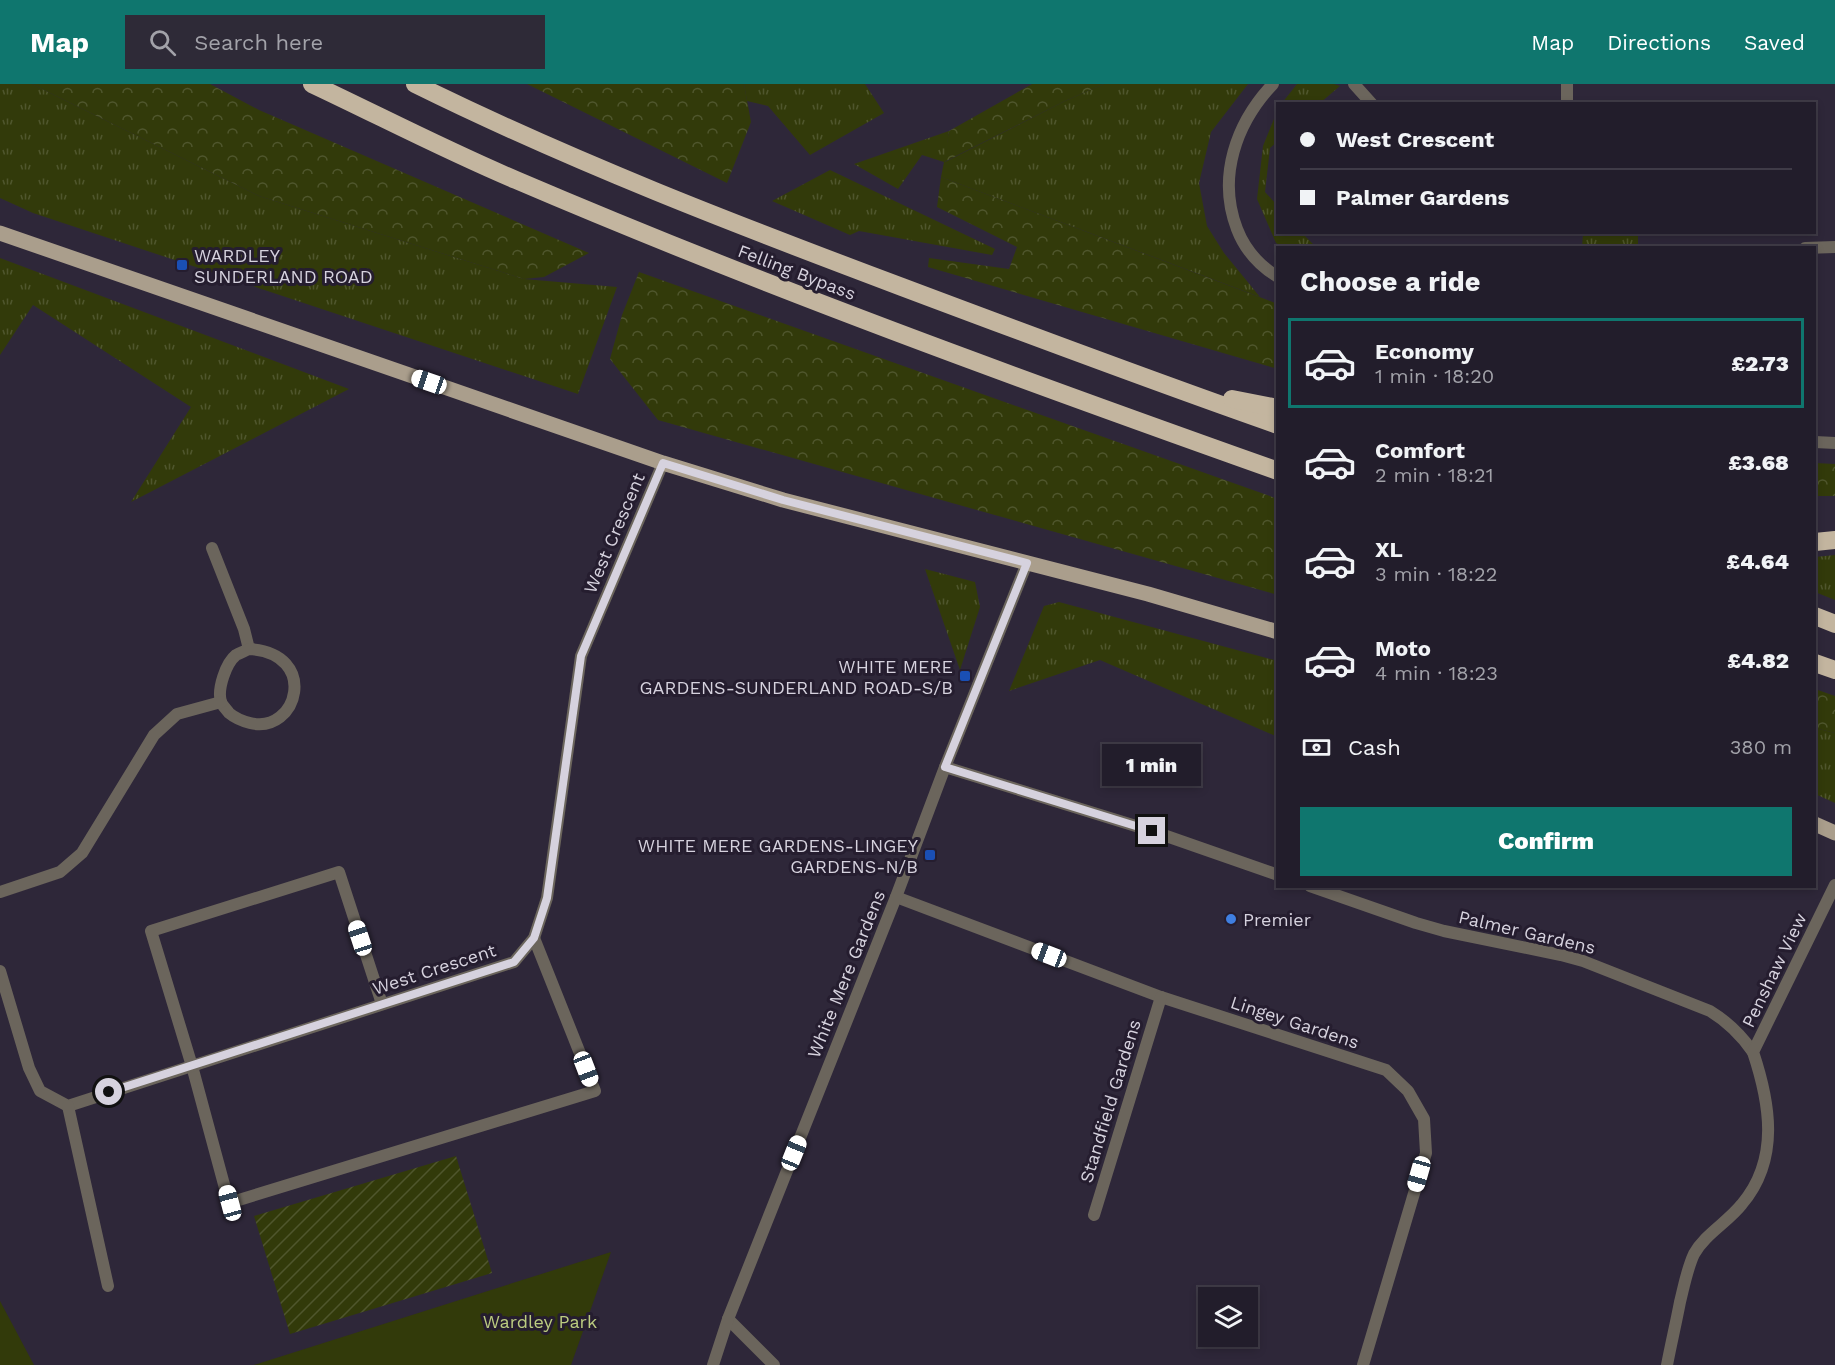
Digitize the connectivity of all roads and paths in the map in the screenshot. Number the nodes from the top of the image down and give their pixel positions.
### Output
1 (312, 84) edge
2 (415, 84) edge
3 (1273, 84) edge
4 (1354, 84) edge
5 (1567, 84) edge
6 (1370, 102) edge
7 (1567, 102) edge
8 (0, 233) edge
9 (1835, 247) edge
10 (1816, 248) edge
11 (1276, 276) edge
12 (1157, 382) junction
13 (1276, 408) edge
14 (1276, 424) edge
15 (1816, 442) edge
16 (1835, 443) edge
17 (663, 463) junction
18 (1276, 470) edge
19 (1835, 540) edge
20 (1816, 542) edge
21 (212, 548) dead end
22 (1027, 563) junction
23 (1816, 616) edge
24 (1835, 624) edge
25 (1276, 631) edge
26 (249, 649) junction
27 (1816, 663) edge
28 (1835, 670) edge
29 (221, 702) junction
30 (945, 767) junction
31 (1816, 824) edge
32 (1835, 833) edge
33 (1276, 874) edge
34 (1835, 885) edge
35 (1316, 888) edge
36 (0, 892) edge
37 (896, 897) junction
38 (534, 938) junction
39 (0, 971) edge
40 (1161, 997) junction
41 (382, 1004) junction
42 (1753, 1052) junction
43 (192, 1066) junction
44 (68, 1106) junction
45 (1094, 1215) dead end
46 (108, 1286) dead end
47 (728, 1319) junction
48 (713, 1365) edge
49 (774, 1365) edge
50 (1363, 1365) edge
51 (1667, 1365) edge

1 - 18 highway, Felling Bypass
2 - 12 highway, Felling Bypass
3 - 11 street
4 - 6 street
5 - 7 street
8 - 17 main road
9 - 10 street
12 - 13 highway
12 - 14 highway, Felling Bypass
15 - 16 street
17 - 22 main road
17 - 38 street, West Crescent
19 - 20 highway
21 - 26 street
22 - 25 main road
22 - 30 street, White Mere Gardens
23 - 24 highway
26 - 29 street
26 - 29 street
27 - 28 highway
29 - 36 street
30 - 33 street
30 - 37 street, White Mere Gardens
31 - 32 main road
34 - 42 street, Penshaw View
35 - 42 street, Palmer Gardens
37 - 40 street, Lingey Gardens
37 - 47 street, White Mere Gardens
38 - 41 street, West Crescent
38 - 43 street
39 - 44 street
40 - 45 street, Standfield Gardens
40 - 50 street, Lingey Gardens
41 - 43 street, West Crescent
41 - 43 street
42 - 51 street, Penshaw View
43 - 44 street, West Crescent
44 - 46 street
47 - 48 street, White Mere Gardens
47 - 49 street

